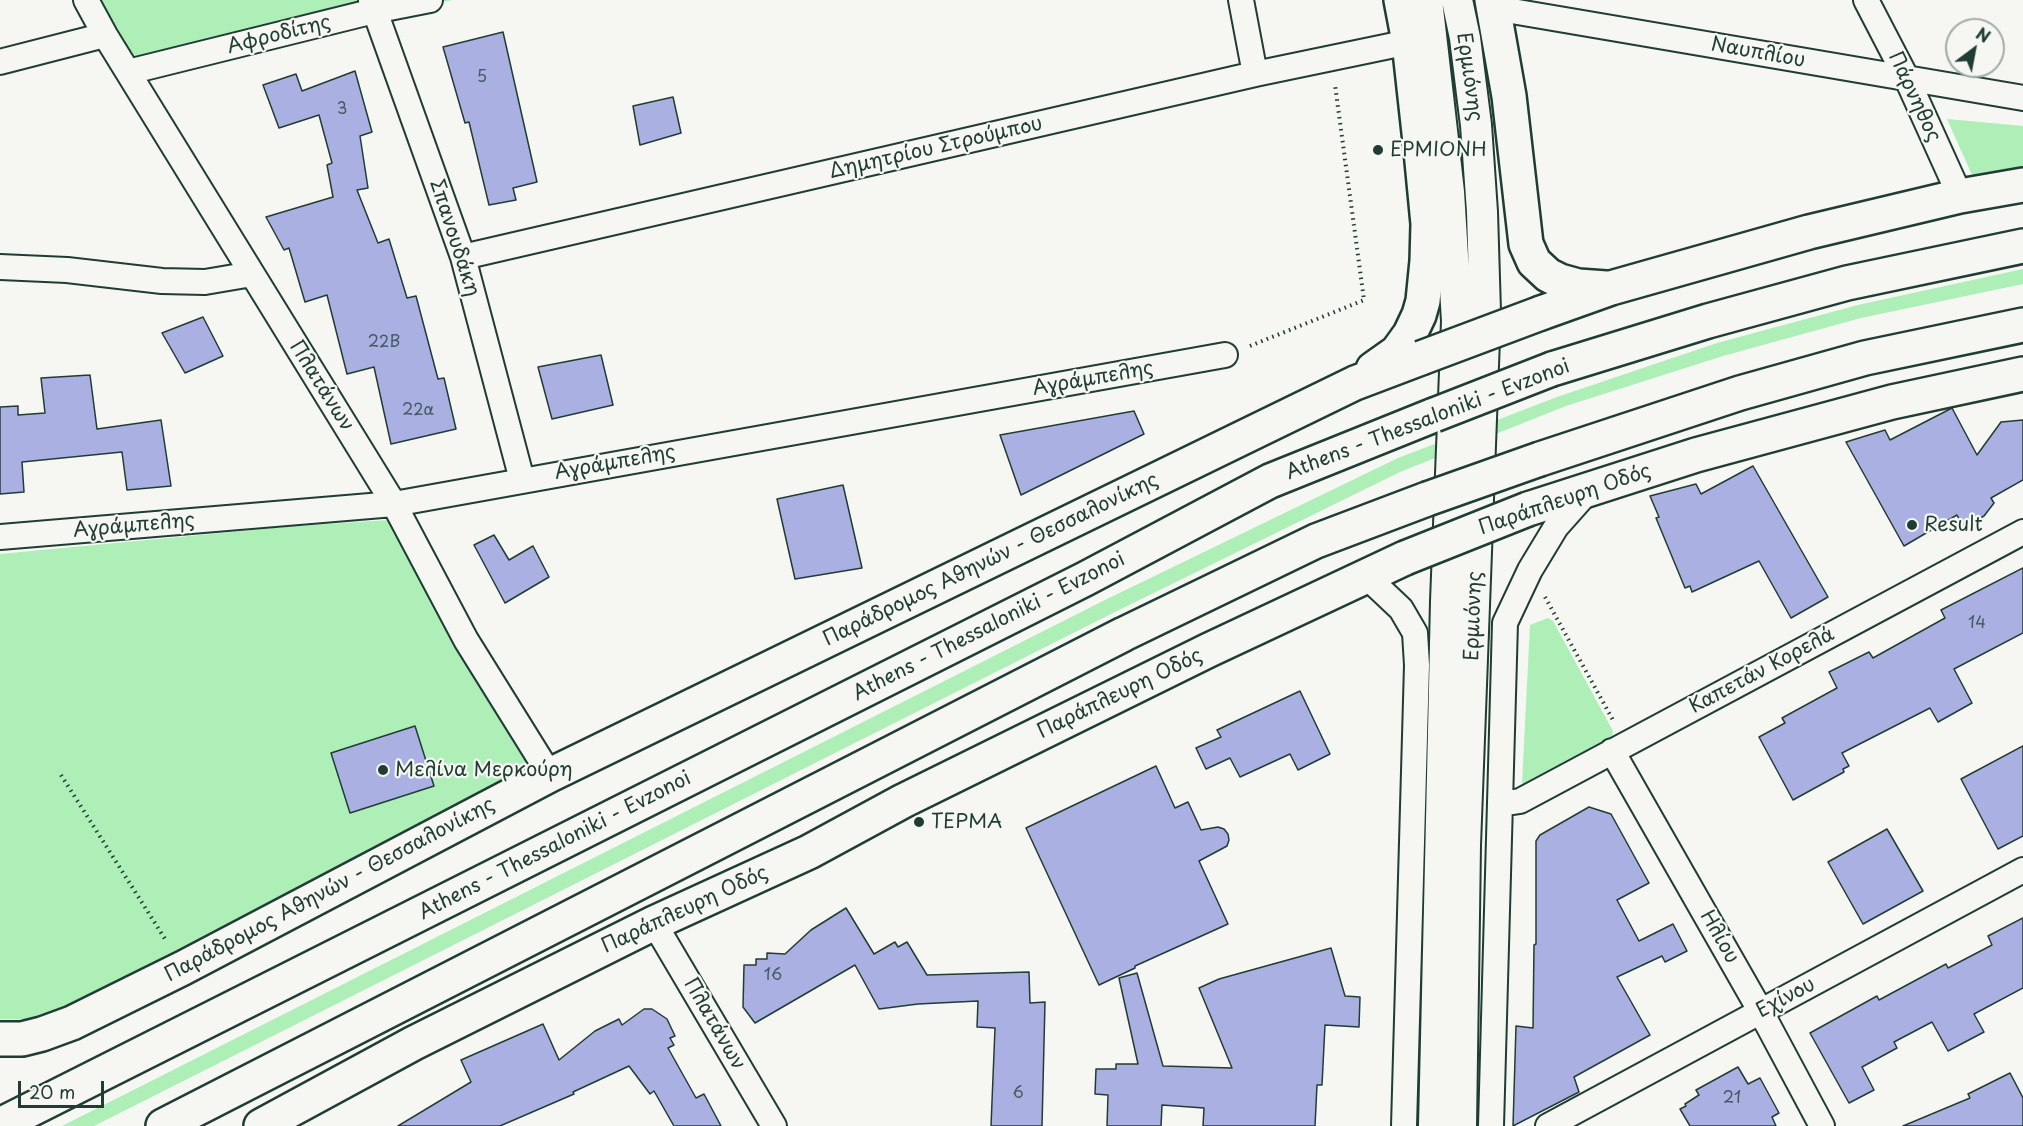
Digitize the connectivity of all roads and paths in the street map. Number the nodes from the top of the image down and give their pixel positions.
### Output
1 (86, 0) edge
2 (430, 0) edge
3 (1242, 0) edge
4 (1401, 0) edge
5 (1427, 0) edge
6 (1457, 0) edge
7 (1866, 0) edge
8 (1493, 4) edge
9 (373, 6) edge
10 (105, 35) junction
11 (1409, 42) junction
12 (1331, 57) junction
13 (0, 63) edge
14 (128, 72) junction
15 (1256, 74) junction
16 (1907, 79) junction
17 (2023, 98) edge
18 (2023, 185) edge
19 (1960, 196) junction
20 (2023, 246) edge
21 (463, 257) junction
22 (0, 267) edge
23 (252, 274) junction
24 (1611, 288) junction
25 (2023, 325) edge
26 (1226, 355) joint
27 (2023, 374) edge
28 (1355, 383) junction
29 (522, 480) junction
30 (1588, 491) junction
31 (394, 504) junction
32 (2023, 532) edge
33 (0, 537) edge
34 (1530, 570) junction
35 (1366, 576) junction
36 (1619, 747) junction
37 (61, 775) dead end
38 (550, 775) junction
39 (1500, 804) junction
40 (2023, 870) edge
41 (654, 923) junction
42 (183, 968) junction
43 (1761, 1012) junction
44 (0, 1039) edge
45 (0, 1125) edge
46 (163, 1126) edge
47 (261, 1126) edge
48 (774, 1126) edge
49 (1404, 1126) edge
50 (1434, 1126) edge
51 (1461, 1126) edge
52 (1491, 1126) edge
53 (1548, 1126) edge
54 (1822, 1126) edge

1 - 10 street, Πλατάνων
2 - 9 street, Αφροδίτης
3 - 15 street
4 - 11 main road
5 - 50 street, Ερμιόνης
6 - 51 street, Ερμιόνης
7 - 16 street, Πάρνηθος
8 - 16 street, Ναυπλίου
8 - 24 main road
9 - 14 street, Αφροδίτης
9 - 21 street, Σπανουδάκη
10 - 13 street
10 - 14 street, Πλατάνων
11 - 12 street, Δημητρίου Στρούμπου
11 - 28 main road
12 - 15 street, Δημητρίου Στρούμπου
12 - 26 path
14 - 23 street, Πλατάνων
15 - 21 street, Δημητρίου Στρούμπου
16 - 17 street, Ναυπλίου
16 - 19 street, Πάρνηθος
18 - 19 main road, Παράδρομος Αθηνών - Θεσσαλονίκης
19 - 24 main road, Παράδρομος Αθηνών - Θεσσαλονίκης
20 - 45 main road, Athens - Thessaloniki - Evzonoi, bridge
21 - 29 street, Σπανουδάκη
22 - 23 street
23 - 31 street, Πλατάνων
24 - 28 main road, Παράδρομος Αθηνών - Θεσσαλονίκης, bridge
25 - 46 main road, bridge
26 - 29 street, Αγράμπελης
27 - 30 main road, Παράπλευρη Οδός
28 - 38 main road, Παράδρομος Αθηνών - Θεσσαλονίκης
29 - 31 street, Αγράμπελης
30 - 34 street, Ερμιόνης
30 - 35 main road, Παράπλευρη Οδός, bridge
31 - 33 street, Αγράμπελης
31 - 38 street, Πλατάνων
32 - 36 street, Καπετάν Κορελά
34 - 36 path
34 - 39 street, Ερμιόνης
35 - 41 main road, Παράπλευρη Οδός
35 - 49 street
36 - 39 street, Καπετάν Κορελά
36 - 43 street, Ηλίου
37 - 42 path
38 - 42 main road, Παράδρομος Αθηνών - Θεσσαλονίκης
39 - 52 street, Ερμιόνης
40 - 43 street, Εχίνου
41 - 47 main road, Παράπλευρη Οδός
41 - 48 street, Πλατάνων
42 - 44 main road, Παράδρομος Αθηνών - Θεσσαλονίκης
43 - 53 street, Εχίνου
43 - 54 street, Ηλίου

